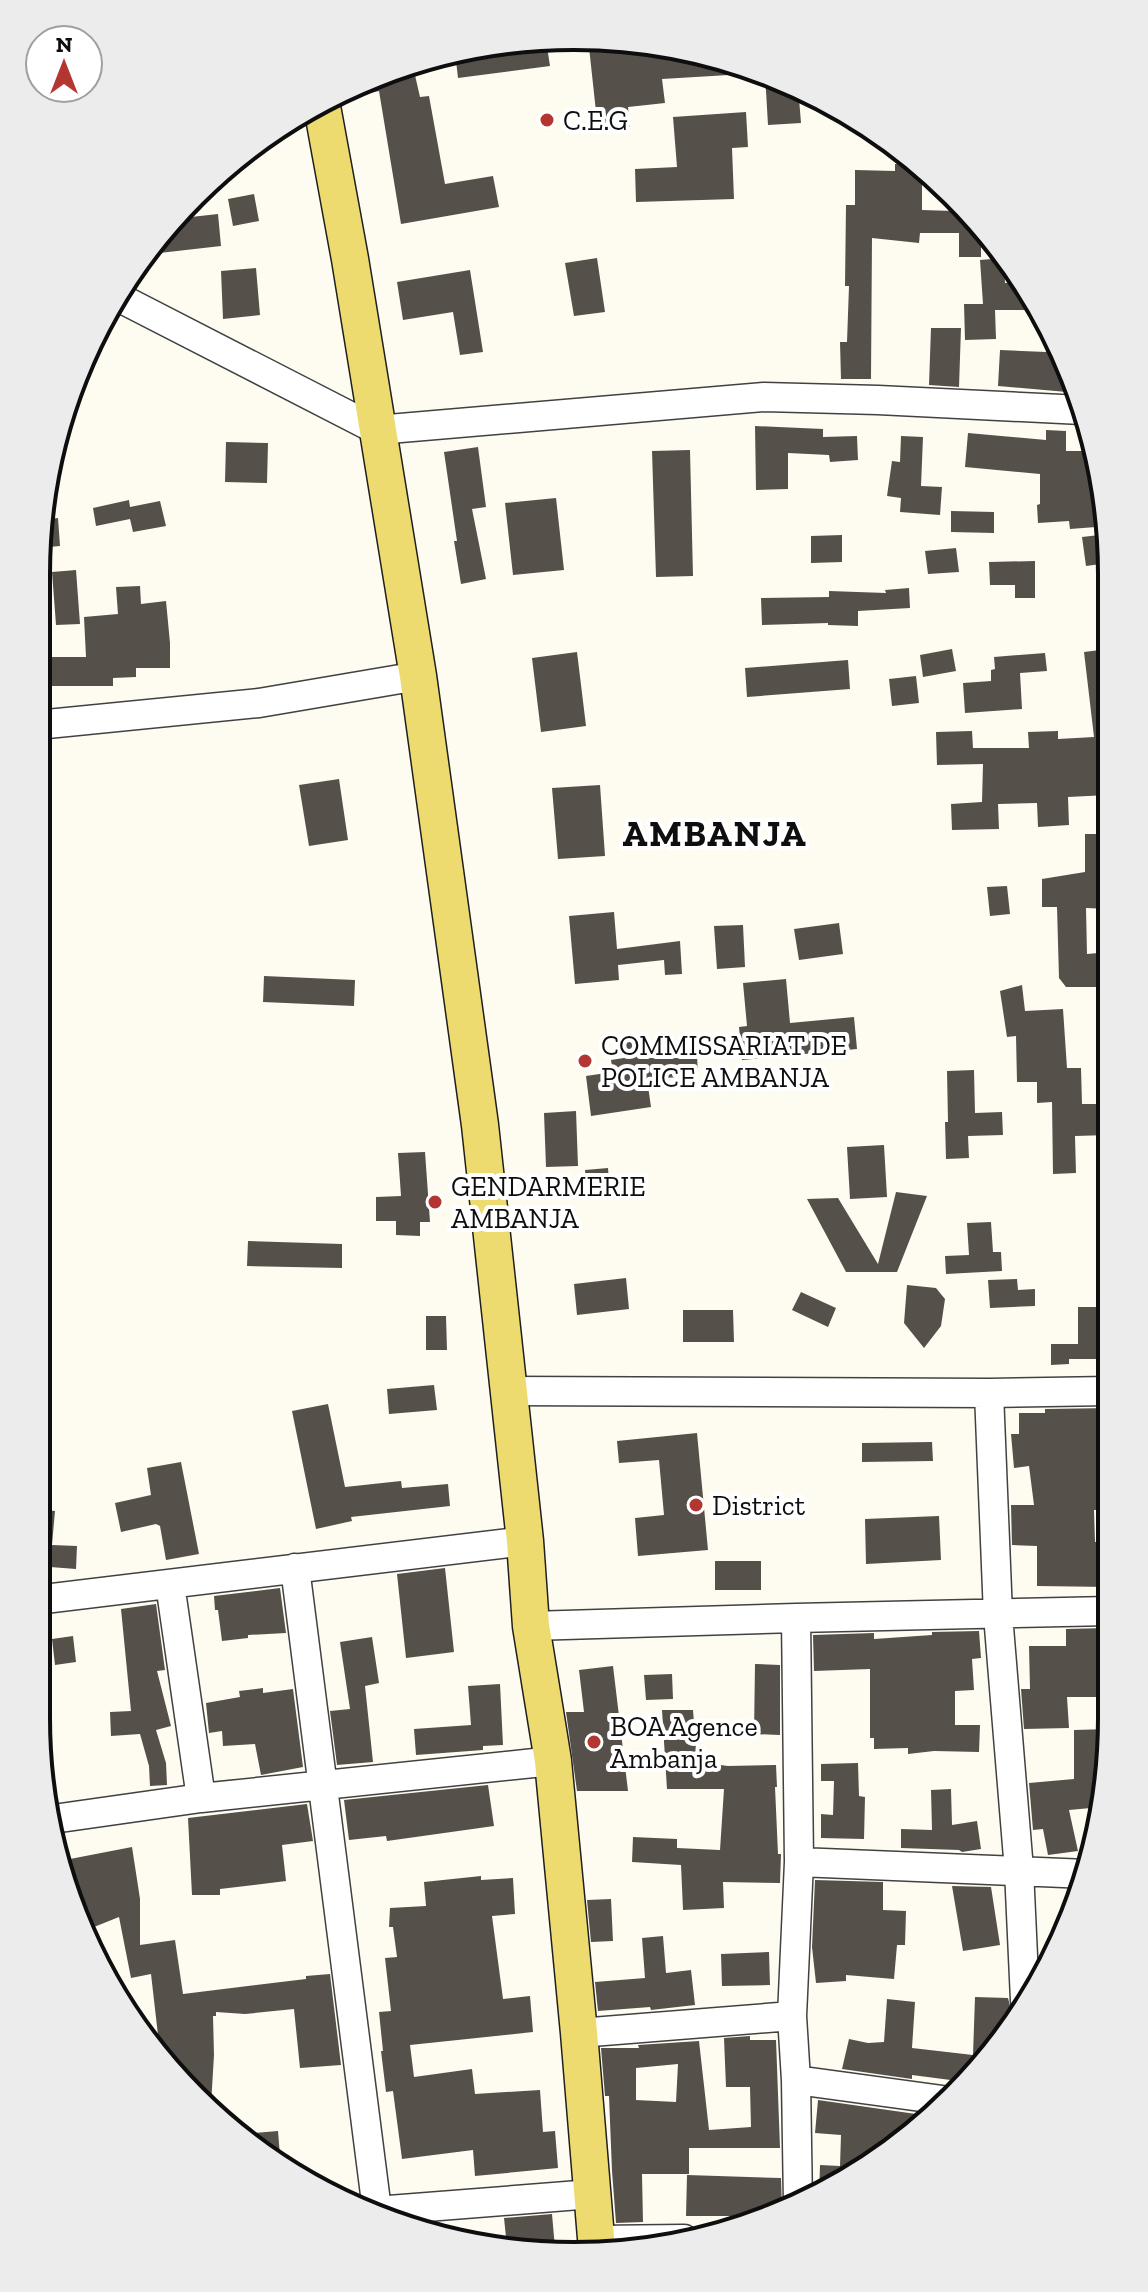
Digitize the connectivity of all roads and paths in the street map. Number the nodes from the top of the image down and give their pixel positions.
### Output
1 (323, 114) edge
2 (127, 301) edge
3 (1071, 409) edge
4 (377, 430) junction
5 (418, 676) junction
6 (50, 724) edge
7 (508, 1391) junction
8 (1098, 1391) edge
9 (989, 1393) junction
10 (525, 1541) junction
11 (295, 1568) junction
12 (170, 1584) junction
13 (50, 1598) edge
14 (1098, 1611) edge
15 (998, 1615) junction
16 (796, 1618) junction
17 (531, 1626) junction
18 (553, 1761) junction
19 (323, 1786) junction
20 (201, 1798) junction
21 (60, 1818) edge
22 (799, 1862) junction
23 (1019, 1870) junction
24 (1074, 1873) edge
25 (1024, 1986) edge
26 (792, 2016) junction
27 (579, 2033) junction
28 (796, 2080) junction
29 (934, 2099) edge
30 (798, 2192) edge
31 (592, 2194) junction
32 (372, 2201) edge
33 (399, 2212) edge
34 (596, 2241) edge

1 - 4 main road
2 - 4 street
3 - 4 street
4 - 5 main road
5 - 6 street
5 - 7 main road
7 - 9 street
7 - 10 main road
8 - 9 street
9 - 15 street
10 - 11 street
10 - 17 main road
11 - 12 street
11 - 19 street
12 - 13 street
12 - 20 street
14 - 15 street
15 - 16 street
15 - 23 street
16 - 17 street
16 - 22 street
17 - 18 main road
18 - 19 street
18 - 27 main road
19 - 20 street
19 - 32 street
20 - 21 street
22 - 23 street
22 - 26 street
23 - 24 street
23 - 25 street
26 - 27 street
26 - 28 street
27 - 31 main road
28 - 29 street
28 - 30 street
31 - 33 street
31 - 34 main road

